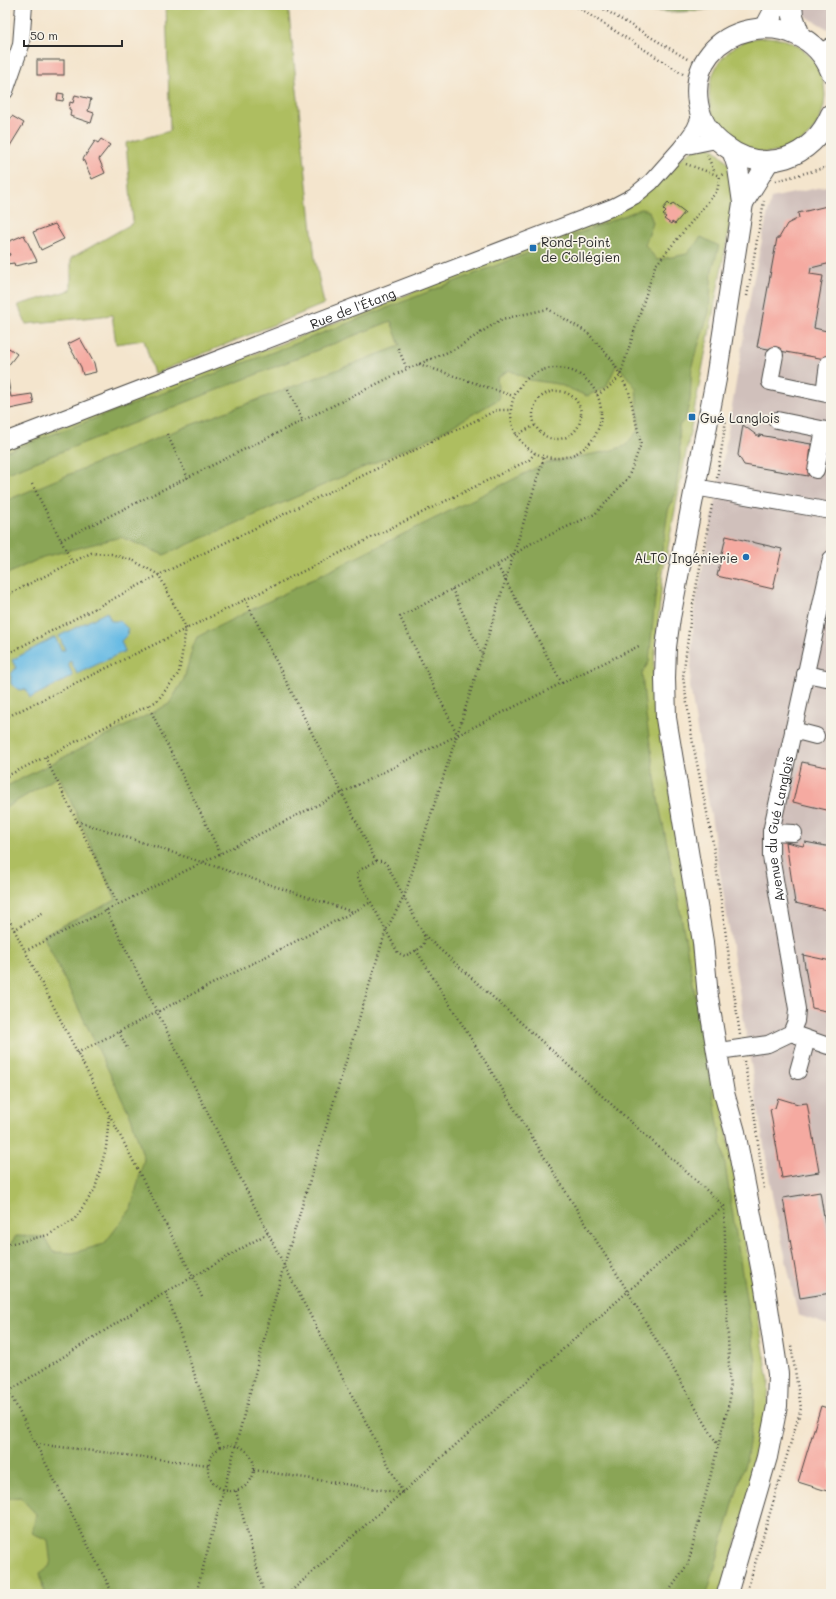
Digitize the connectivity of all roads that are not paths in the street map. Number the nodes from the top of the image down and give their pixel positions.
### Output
1 (24, 5) edge
2 (777, 5) edge
3 (792, 5) edge
4 (767, 24) junction
5 (799, 33) junction
6 (826, 49) edge
7 (831, 72) edge
8 (5, 91) edge
9 (831, 114) edge
10 (701, 115) junction
11 (826, 134) edge
12 (710, 144) junction
13 (733, 152) junction
14 (676, 153) junction
15 (769, 161) junction
16 (743, 203) junction
17 (775, 355) dead end
18 (828, 364) dead end
19 (828, 394) edge
20 (777, 420) dead end
21 (827, 431) edge
22 (5, 441) edge
23 (816, 470) dead end
24 (695, 487) junction
25 (831, 511) edge
26 (831, 559) edge
27 (805, 674) junction
28 (826, 678) dead end
29 (792, 730) junction
30 (816, 736) dead end
31 (771, 832) junction
32 (794, 834) dead end
33 (703, 942) junction
34 (791, 1033) junction
35 (807, 1039) junction
36 (828, 1046) dead end
37 (734, 1049) junction
38 (798, 1071) dead end
39 (735, 1132) junction
40 (727, 1594) edge

1 - 8 street
2 - 4 main road
3 - 5 main road
4 - 5 main road
4 - 10 main road
5 - 6 main road
6 - 7 main road
9 - 11 main road
10 - 12 main road
10 - 14 street, Rue de l'Étang
11 - 15 main road
12 - 13 main road
12 - 14 street
13 - 15 main road
13 - 16 main road
14 - 22 street, Rue de l'Étang
15 - 16 main road
16 - 24 main road
17 - 19 street
18 - 19 street
20 - 21 street
21 - 23 street
24 - 25 street
24 - 33 main road
26 - 27 street, Avenue du Gué Langlois
27 - 28 street
27 - 29 street, Avenue du Gué Langlois
29 - 30 street
29 - 31 street, Avenue du Gué Langlois
31 - 32 street
31 - 34 street, Avenue du Gué Langlois
33 - 37 main road
33 - 39 main road
34 - 35 street
34 - 37 street
35 - 36 street
35 - 38 street
37 - 39 main road
39 - 40 main road

